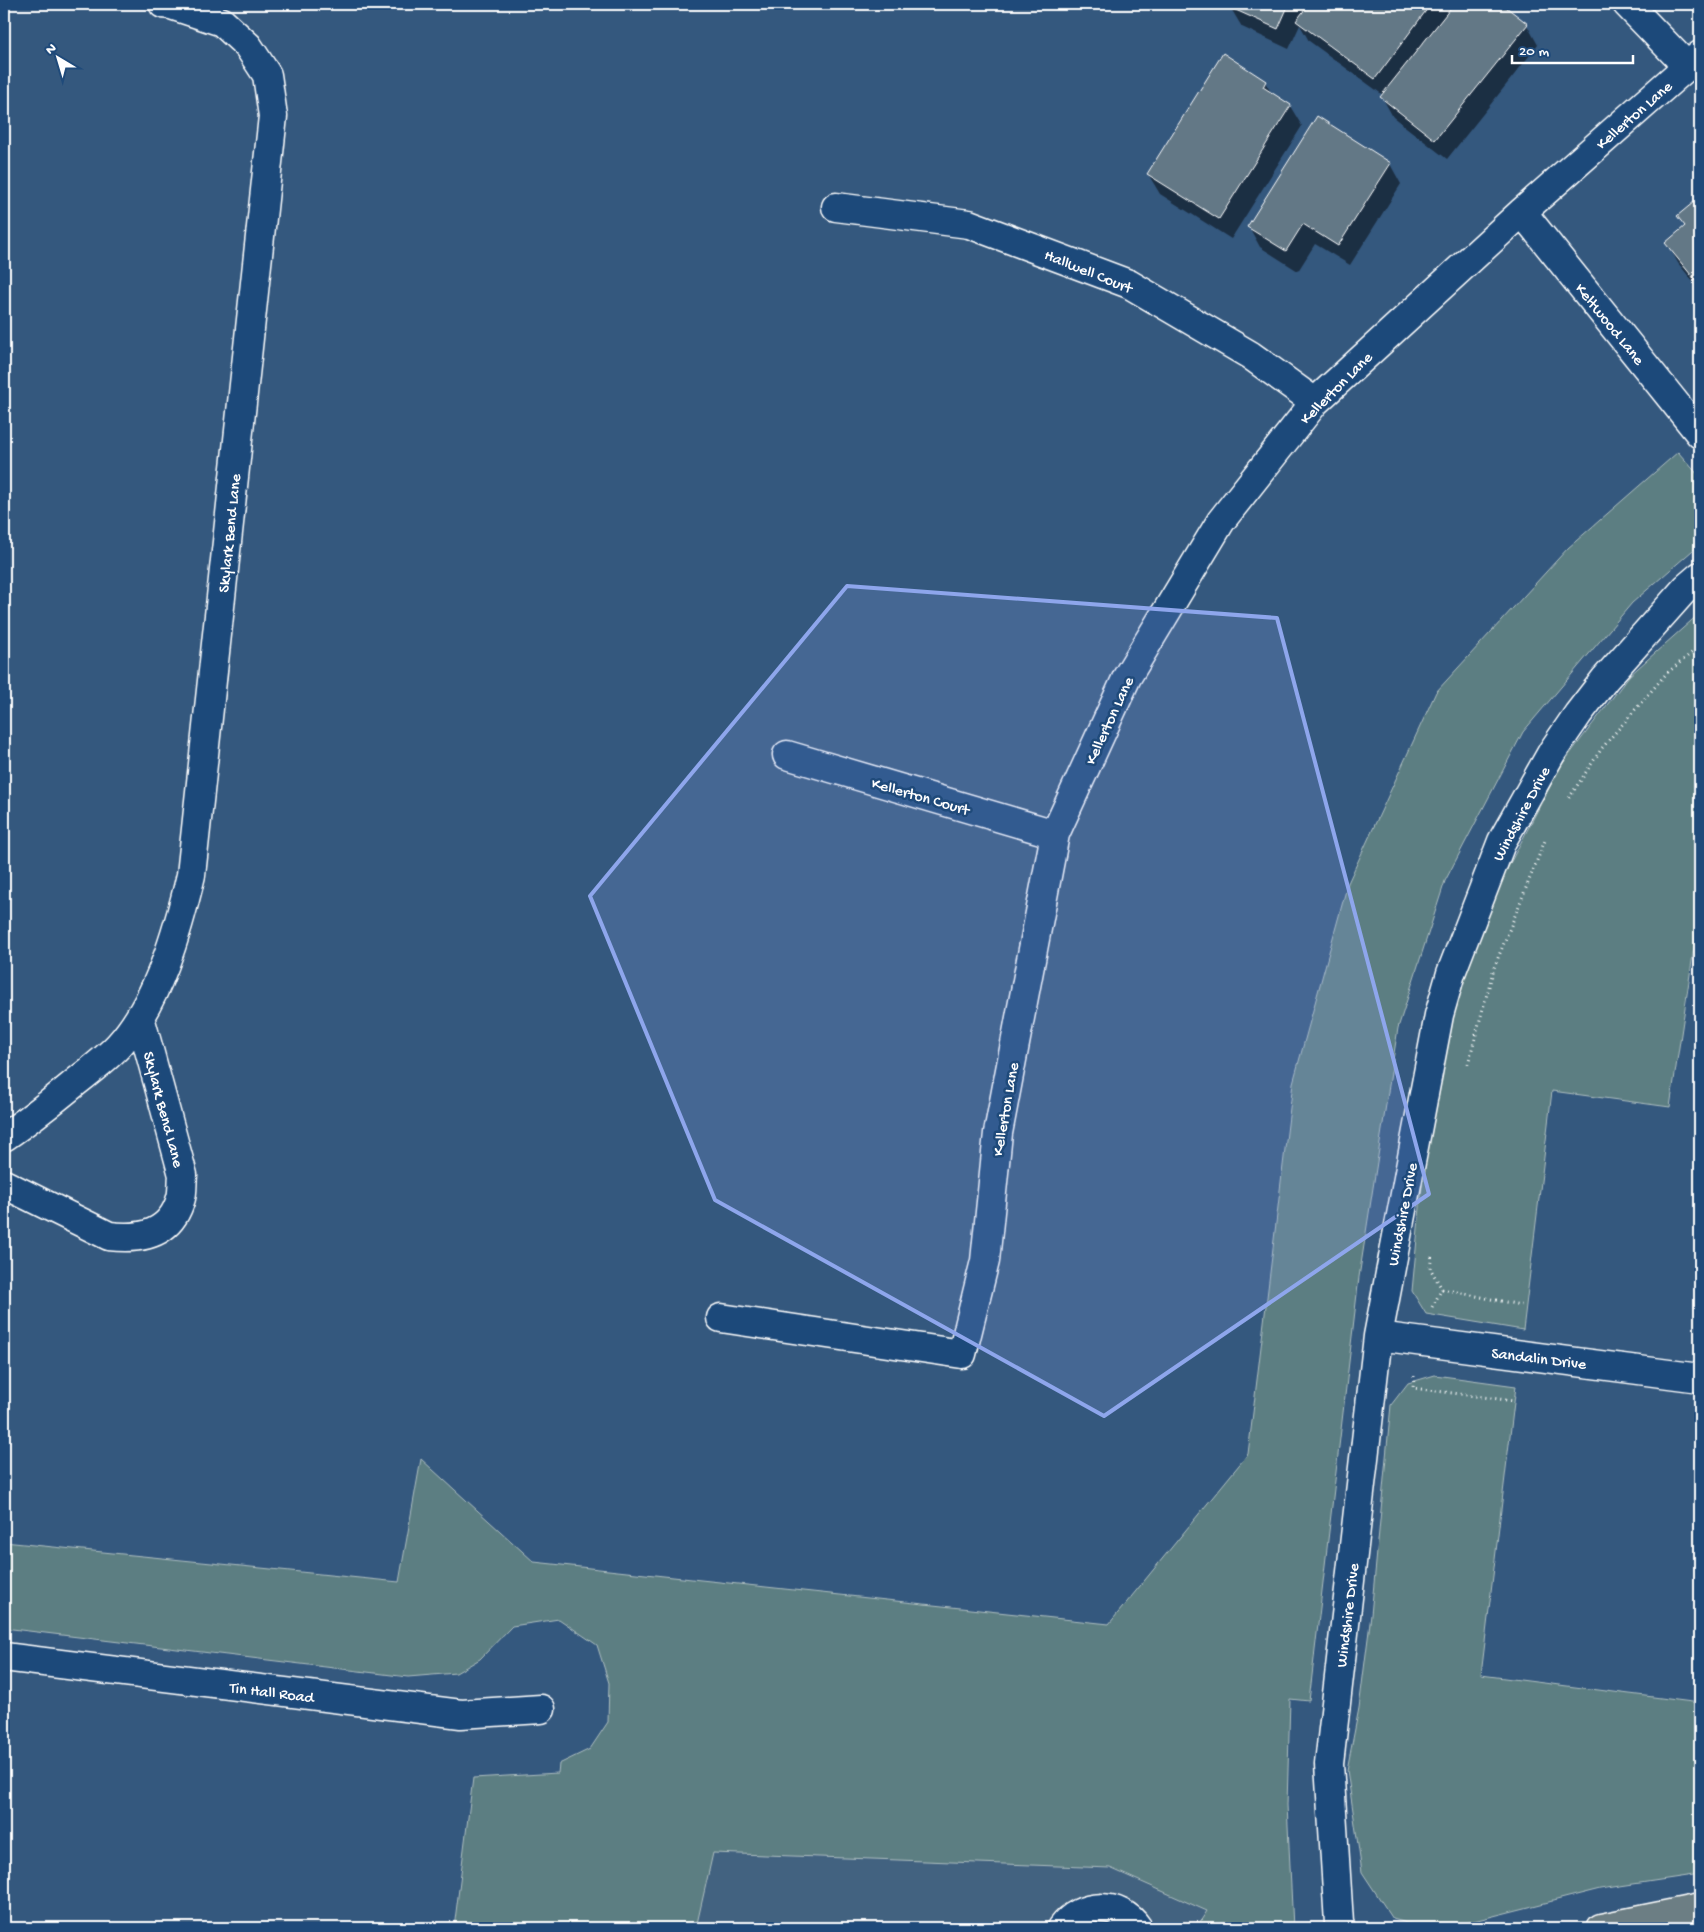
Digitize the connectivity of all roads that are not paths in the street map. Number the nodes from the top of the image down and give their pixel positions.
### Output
1 (163, 4) edge
2 (1627, 4) edge
3 (1694, 61) edge
4 (836, 207) dead end
5 (1522, 212) junction
6 (1315, 402) junction
7 (1700, 434) edge
8 (1700, 576) edge
9 (787, 755) dead end
10 (1055, 834) junction
11 (140, 1017) junction
12 (4, 1137) edge
13 (4, 1184) edge
14 (721, 1318) dead end
15 (1378, 1336) junction
16 (1700, 1378) edge
17 (4, 1657) edge
18 (541, 1709) dead end
19 (1700, 1908) edge
20 (1062, 1928) edge
21 (1138, 1928) edge
22 (1341, 1928) edge
23 (1601, 1928) edge

1 - 11 street, Skylark Bend Lane
2 - 3 street
3 - 5 street, Kellerton Lane
4 - 6 street, Hallwell Court
5 - 6 street, Kellerton Lane
5 - 7 street, Keltwood Lane
6 - 10 street, Kellerton Lane
8 - 15 street, Windshire Drive
9 - 10 street, Kellerton Court
10 - 14 street, Kellerton Lane
11 - 12 street, Skylark Bend Lane
11 - 13 street, Skylark Bend Lane
15 - 16 street, Sandalin Drive
15 - 22 street, Windshire Drive
17 - 18 street, Tin Hall Road
19 - 23 main road
20 - 21 street

